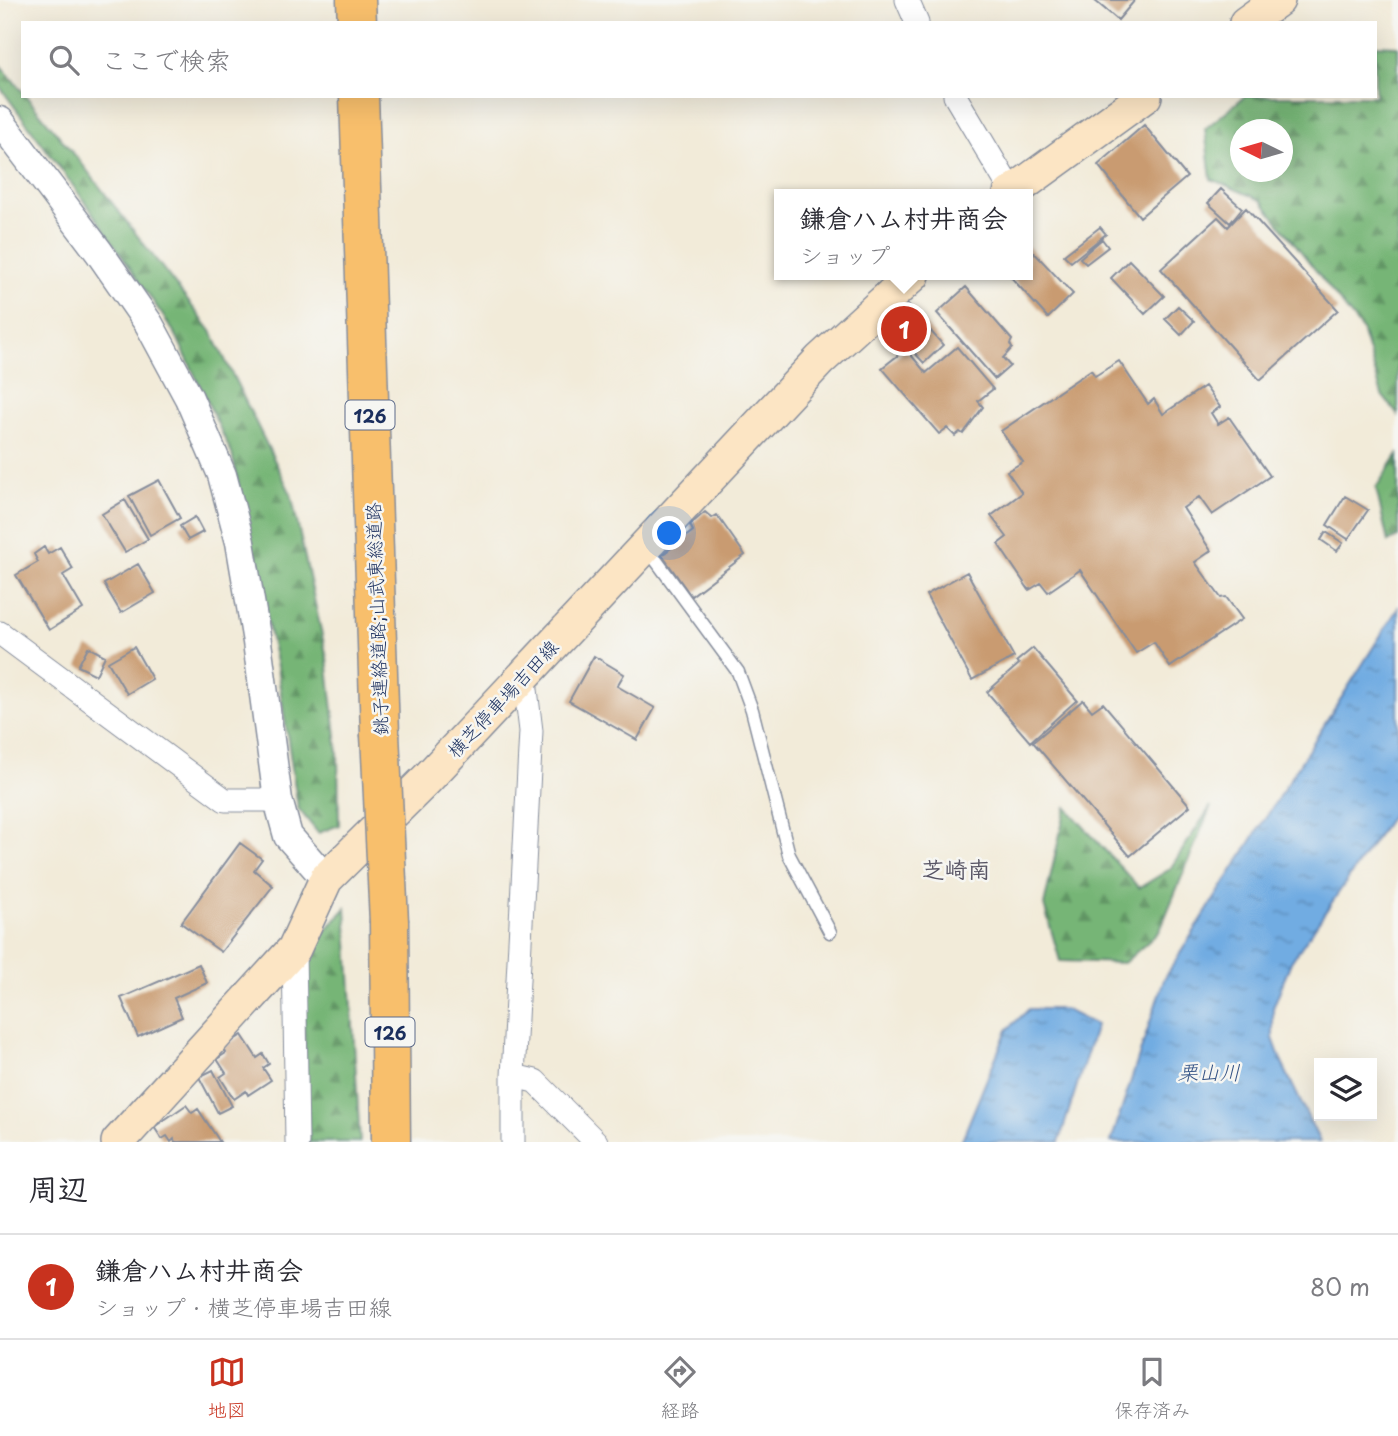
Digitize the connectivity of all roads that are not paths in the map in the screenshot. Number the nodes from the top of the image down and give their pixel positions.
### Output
1 (356, 0) edge
2 (907, 0) edge
3 (1278, 0) edge
4 (357, 21) edge
5 (916, 21) edge
6 (1249, 21) edge
7 (359, 98) edge
8 (956, 98) edge
9 (1142, 98) edge
10 (0, 121) edge
11 (1009, 189) edge
12 (1017, 189) edge
13 (908, 280) edge
14 (645, 545) junction
15 (0, 633) edge
16 (524, 673) junction
17 (278, 800) junction
18 (326, 879) junction
19 (830, 932) dead end
20 (294, 949) junction
21 (513, 1076) junction
22 (118, 1142) edge
23 (297, 1142) edge
24 (391, 1142) edge
25 (513, 1142) edge
26 (596, 1142) edge

1 - 4 highway
2 - 5 street
3 - 6 main road
7 - 24 highway, 銚子連絡道路;山武東総道路 / 126, bridge
8 - 11 street
9 - 12 main road
10 - 17 street
13 - 14 main road, 横芝停車場吉田線
14 - 16 main road, 横芝停車場吉田線
14 - 19 lane
15 - 17 street
16 - 18 main road, 横芝停車場吉田線
16 - 21 street
17 - 18 street
18 - 20 main road, 横芝停車場吉田線
20 - 22 main road, 横芝停車場吉田線
20 - 23 street
21 - 25 street
21 - 26 street

